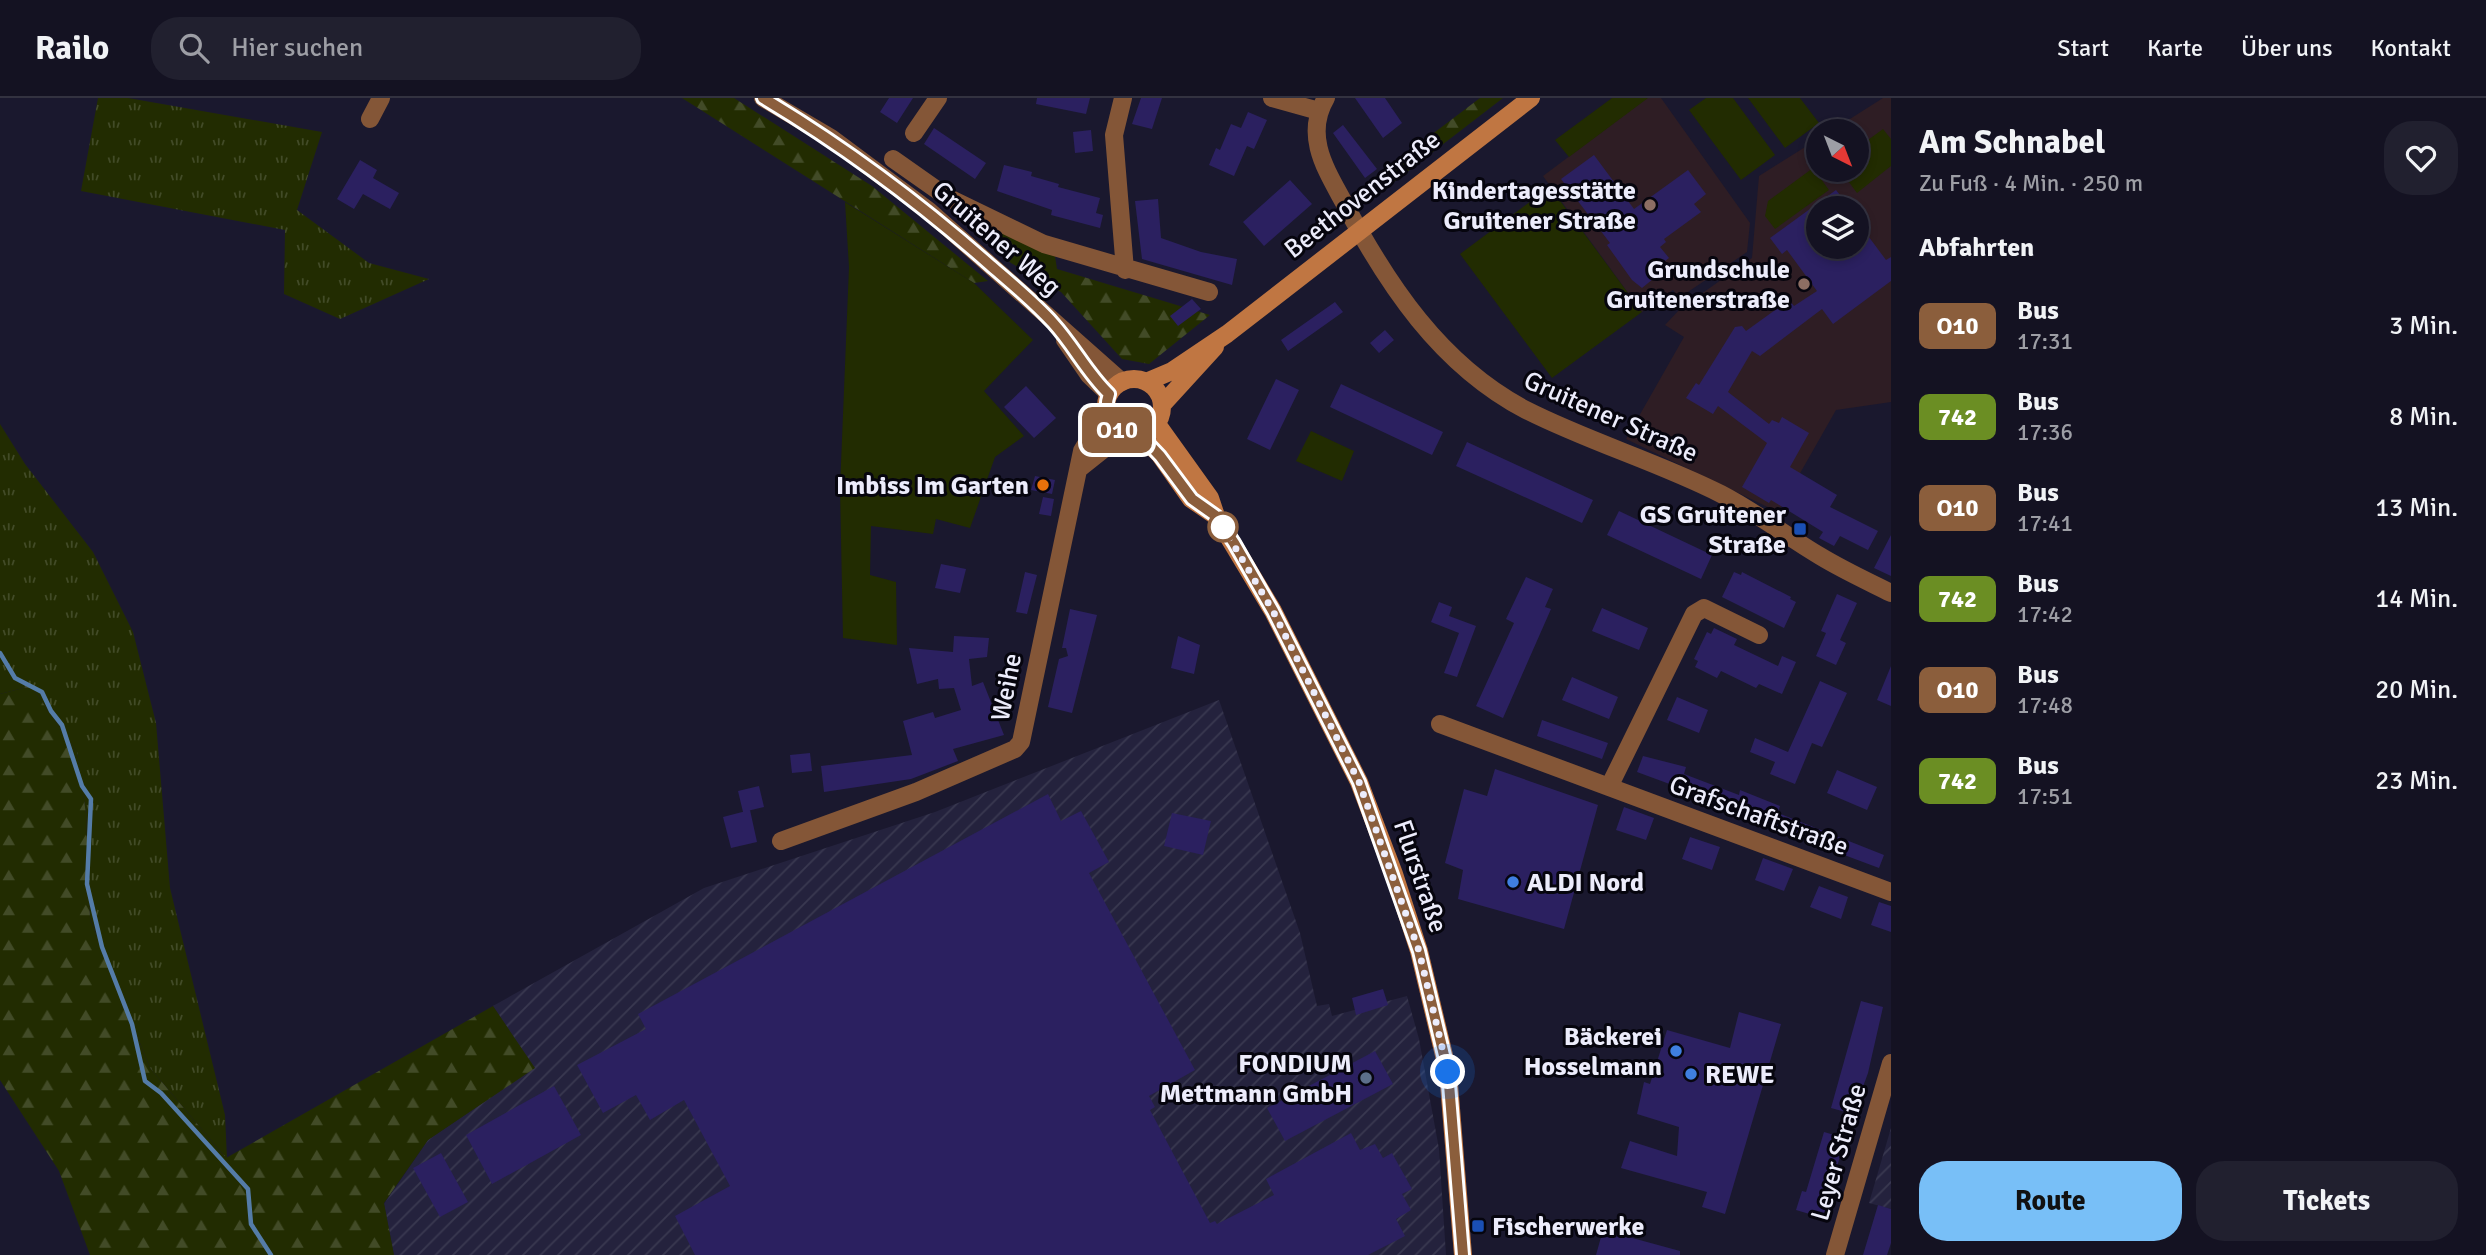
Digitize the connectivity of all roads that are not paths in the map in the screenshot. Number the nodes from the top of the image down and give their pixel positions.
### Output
1 (381, 98) edge
2 (763, 98) edge
3 (938, 98) edge
4 (1123, 98) edge
5 (1272, 98) edge
6 (1531, 98) edge
7 (1323, 105) edge
8 (370, 119) dead end
9 (914, 133) dead end
10 (894, 159) dead end
11 (1358, 230) junction
12 (1125, 270) junction
13 (1209, 292) dead end
14 (1227, 334) junction
15 (1146, 382) junction
16 (1112, 396) junction
17 (1162, 405) junction
18 (1157, 424) junction
19 (1132, 434) junction
20 (1080, 468) junction
21 (1216, 516) junction
22 (1891, 593) edge
23 (1759, 635) dead end
24 (1440, 724) dead end
25 (1609, 787) junction
26 (780, 841) dead end
27 (1891, 892) edge
28 (1891, 1063) edge
29 (1463, 1255) edge
30 (1835, 1255) edge

1 - 8 street
2 - 16 street, Gruitener Weg
3 - 9 street
4 - 12 street
5 - 7 street
6 - 11 main road, Beethovenstraße
7 - 11 street, Gruitener Straße
10 - 12 street
11 - 14 main road, Beethovenstraße
11 - 22 street, Gruitener Straße
12 - 13 street
14 - 15 main road, Beethovenstraße
14 - 17 main road, Beethovenstraße
15 - 16 main road
15 - 17 main road
16 - 19 main road
16 - 20 street, Weihe
17 - 18 main road
18 - 19 main road
18 - 21 main road
19 - 20 street
19 - 21 main road
20 - 26 street, Weihe
21 - 29 main road, Flurstraße
23 - 25 street
24 - 25 street, Grafschaftstraße
25 - 27 street, Grafschaftstraße
28 - 30 street, Leyer Straße

